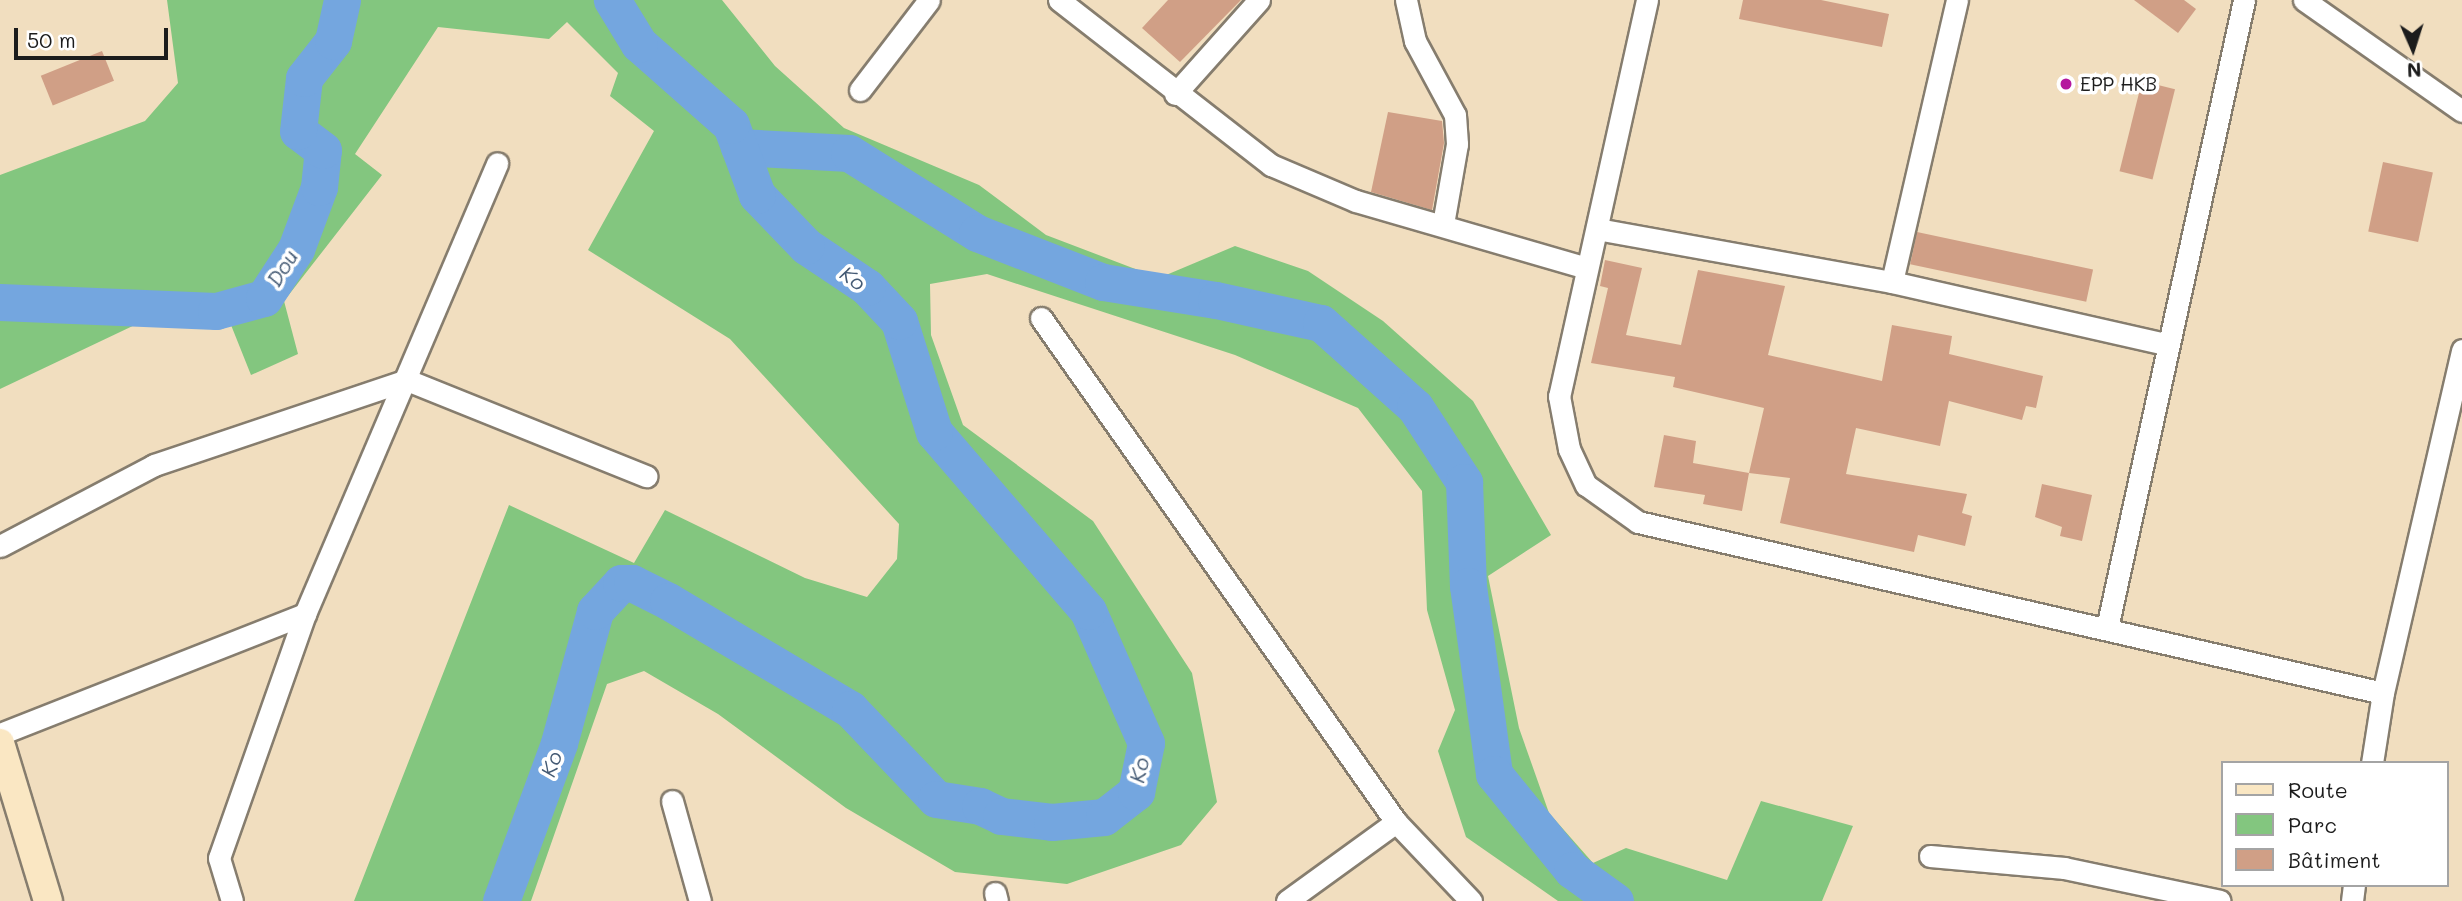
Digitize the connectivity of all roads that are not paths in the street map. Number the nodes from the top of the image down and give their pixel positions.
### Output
1 (929, 0) edge
2 (1059, 0) edge
3 (1259, 0) edge
4 (1406, 0) edge
5 (1647, 0) edge
6 (1956, 0) edge
7 (2244, 0) edge
8 (2304, 0) edge
9 (860, 90) dead end
10 (1175, 94) junction
11 (2462, 111) edge
12 (497, 163) dead end
13 (1443, 224) junction
14 (1597, 229) junction
15 (1586, 268) junction
16 (1892, 282) junction
17 (1041, 317) dead end
18 (2166, 344) junction
19 (2462, 350) edge
20 (407, 380) junction
21 (646, 476) dead end
22 (0, 547) edge
23 (305, 614) junction
24 (2107, 628) junction
25 (2383, 693) junction
26 (0, 734) edge
27 (0, 743) edge
28 (2372, 761) edge
29 (672, 801) dead end
30 (1396, 822) junction
31 (1930, 856) dead end
32 (46, 899) edge
33 (232, 901) edge
34 (700, 901) edge
35 (1287, 901) edge
36 (1471, 901) edge
37 (2220, 901) edge

1 - 9 street
2 - 10 street
3 - 10 street
4 - 13 street
5 - 14 street
6 - 16 street
7 - 18 street
8 - 11 street
10 - 13 street
12 - 20 street
13 - 15 street
14 - 15 street
14 - 16 street
15 - 24 street
16 - 18 street
17 - 30 street
18 - 24 street
19 - 25 street
20 - 21 street
20 - 22 street
20 - 23 street
23 - 26 street
23 - 33 street
24 - 25 street
25 - 28 street
27 - 32 main road
29 - 34 street
30 - 35 street
30 - 36 street
31 - 37 street

